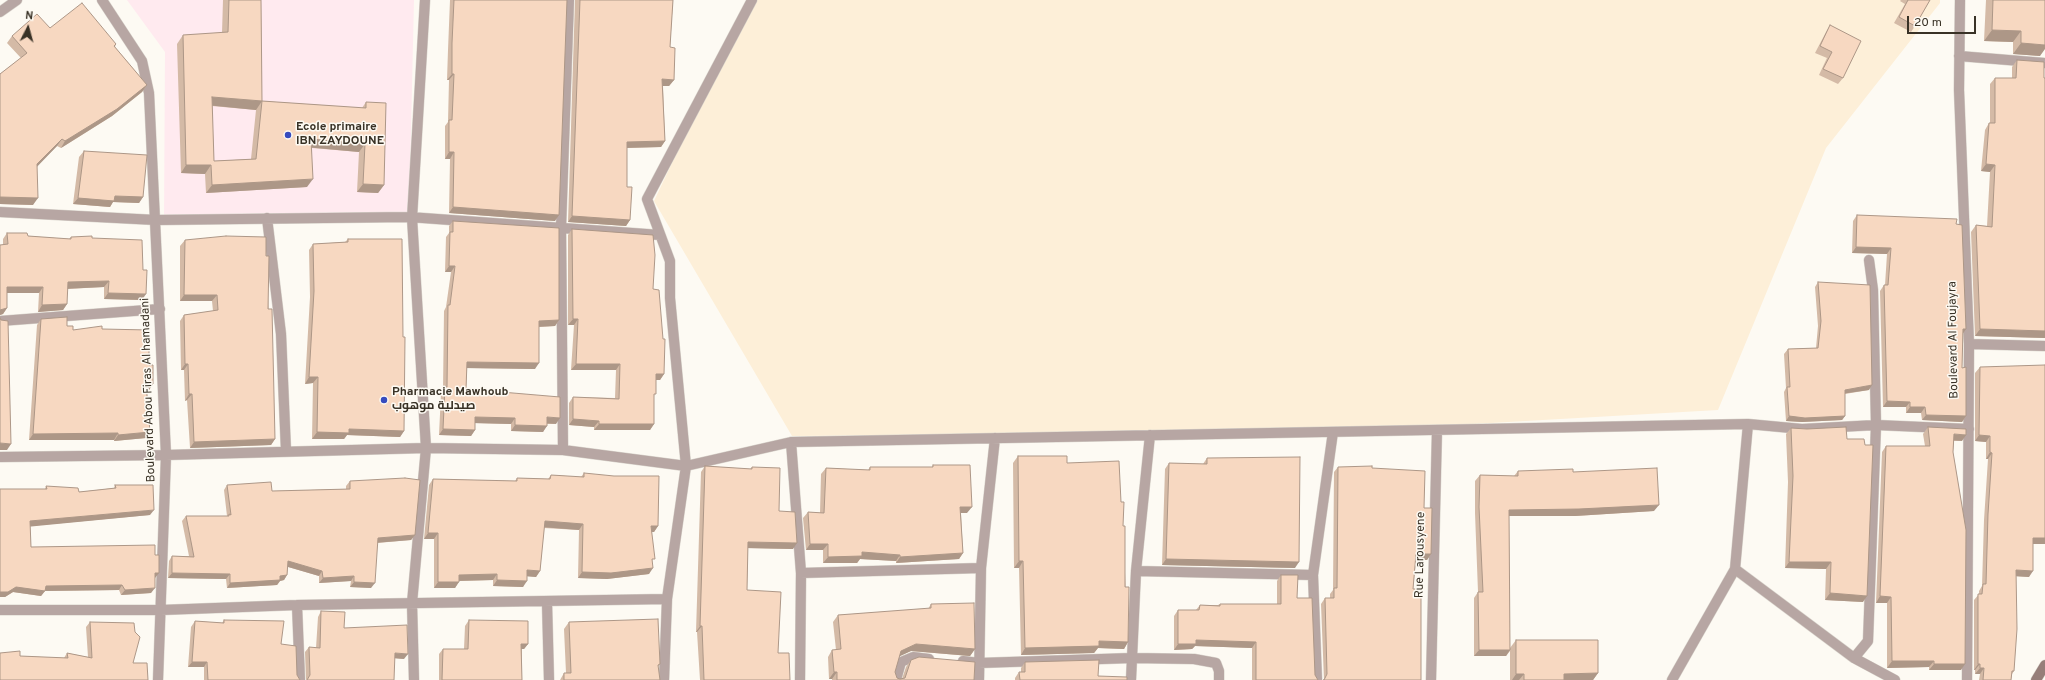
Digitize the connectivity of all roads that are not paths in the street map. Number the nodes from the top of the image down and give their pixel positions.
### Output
1 (17, 0) edge
2 (102, 0) edge
3 (425, 0) edge
4 (569, 0) edge
5 (752, 0) edge
6 (1960, 0) edge
7 (0, 12) edge
8 (1959, 56) junction
9 (2045, 63) edge
10 (0, 212) edge
11 (267, 218) junction
12 (412, 218) junction
13 (156, 220) junction
14 (561, 228) junction
15 (660, 235) junction
16 (1869, 260) dead end
17 (160, 309) junction
18 (0, 321) edge
19 (1969, 344) junction
20 (2045, 346) edge
21 (1748, 424) junction
22 (1876, 425) junction
23 (1437, 430) junction
24 (1969, 430) junction
25 (1333, 432) junction
26 (1150, 435) junction
27 (995, 438) junction
28 (791, 442) junction
29 (426, 448) junction
30 (563, 450) junction
31 (286, 451) junction
32 (166, 455) junction
33 (0, 457) edge
34 (686, 466) junction
35 (981, 568) junction
36 (1734, 569) junction
37 (1136, 571) junction
38 (801, 573) junction
39 (1313, 575) junction
40 (667, 599) junction
41 (547, 602) junction
42 (412, 603) junction
43 (297, 605) junction
44 (0, 610) edge
45 (161, 610) junction
46 (1132, 658) junction
47 (1854, 658) junction
48 (979, 663) junction
49 (2045, 665) edge
50 (158, 680) edge
51 (300, 680) edge
52 (414, 680) edge
53 (549, 680) edge
54 (664, 680) edge
55 (800, 680) edge
56 (896, 680) edge
57 (979, 680) edge
58 (1131, 680) edge
59 (1219, 680) edge
60 (1317, 680) edge
61 (1431, 680) edge
62 (1672, 680) edge
63 (1895, 680) edge
64 (1966, 680) edge
65 (2036, 680) edge

1 - 7 street
2 - 13 street, Boulevard Abou Firas Al hamadani
3 - 12 street
4 - 14 street
5 - 15 street
6 - 8 street, Boulevard Al Foujayra
8 - 9 street
8 - 19 street, Boulevard Al Foujayra
10 - 13 street
11 - 12 street
11 - 13 street
11 - 31 street
12 - 14 street
12 - 29 street
13 - 17 street, Boulevard Abou Firas Al hamadani
14 - 15 street
14 - 30 street
15 - 34 street
16 - 22 street
17 - 18 street
17 - 32 street, Boulevard Abou Firas Al hamadani
19 - 20 street
19 - 24 street, Boulevard Al Foujayra
21 - 22 street
21 - 23 street
21 - 36 street
22 - 24 street
22 - 47 street
23 - 25 street
23 - 61 street, Rue Larousyene
24 - 64 street, Boulevard Al Foujayra
25 - 26 street
25 - 39 street
26 - 27 street
26 - 37 street
27 - 28 street
27 - 35 street
28 - 34 street
28 - 38 street
29 - 30 street
29 - 31 street
29 - 42 street
30 - 34 street
31 - 32 street
32 - 33 street
32 - 45 street, Boulevard Abou Firas Al hamadani
34 - 40 street
35 - 38 street
35 - 48 street
36 - 47 street
36 - 62 street
37 - 39 street
37 - 46 street
38 - 55 street
39 - 60 street
40 - 41 street
40 - 54 street
41 - 42 street
41 - 53 street
42 - 43 street
42 - 52 street
43 - 45 street
43 - 51 street
44 - 45 street
45 - 50 street, Boulevard Abou Firas Al hamadani
46 - 48 street
46 - 58 street
46 - 59 street
47 - 63 street
48 - 56 street
48 - 57 street
49 - 65 main road

